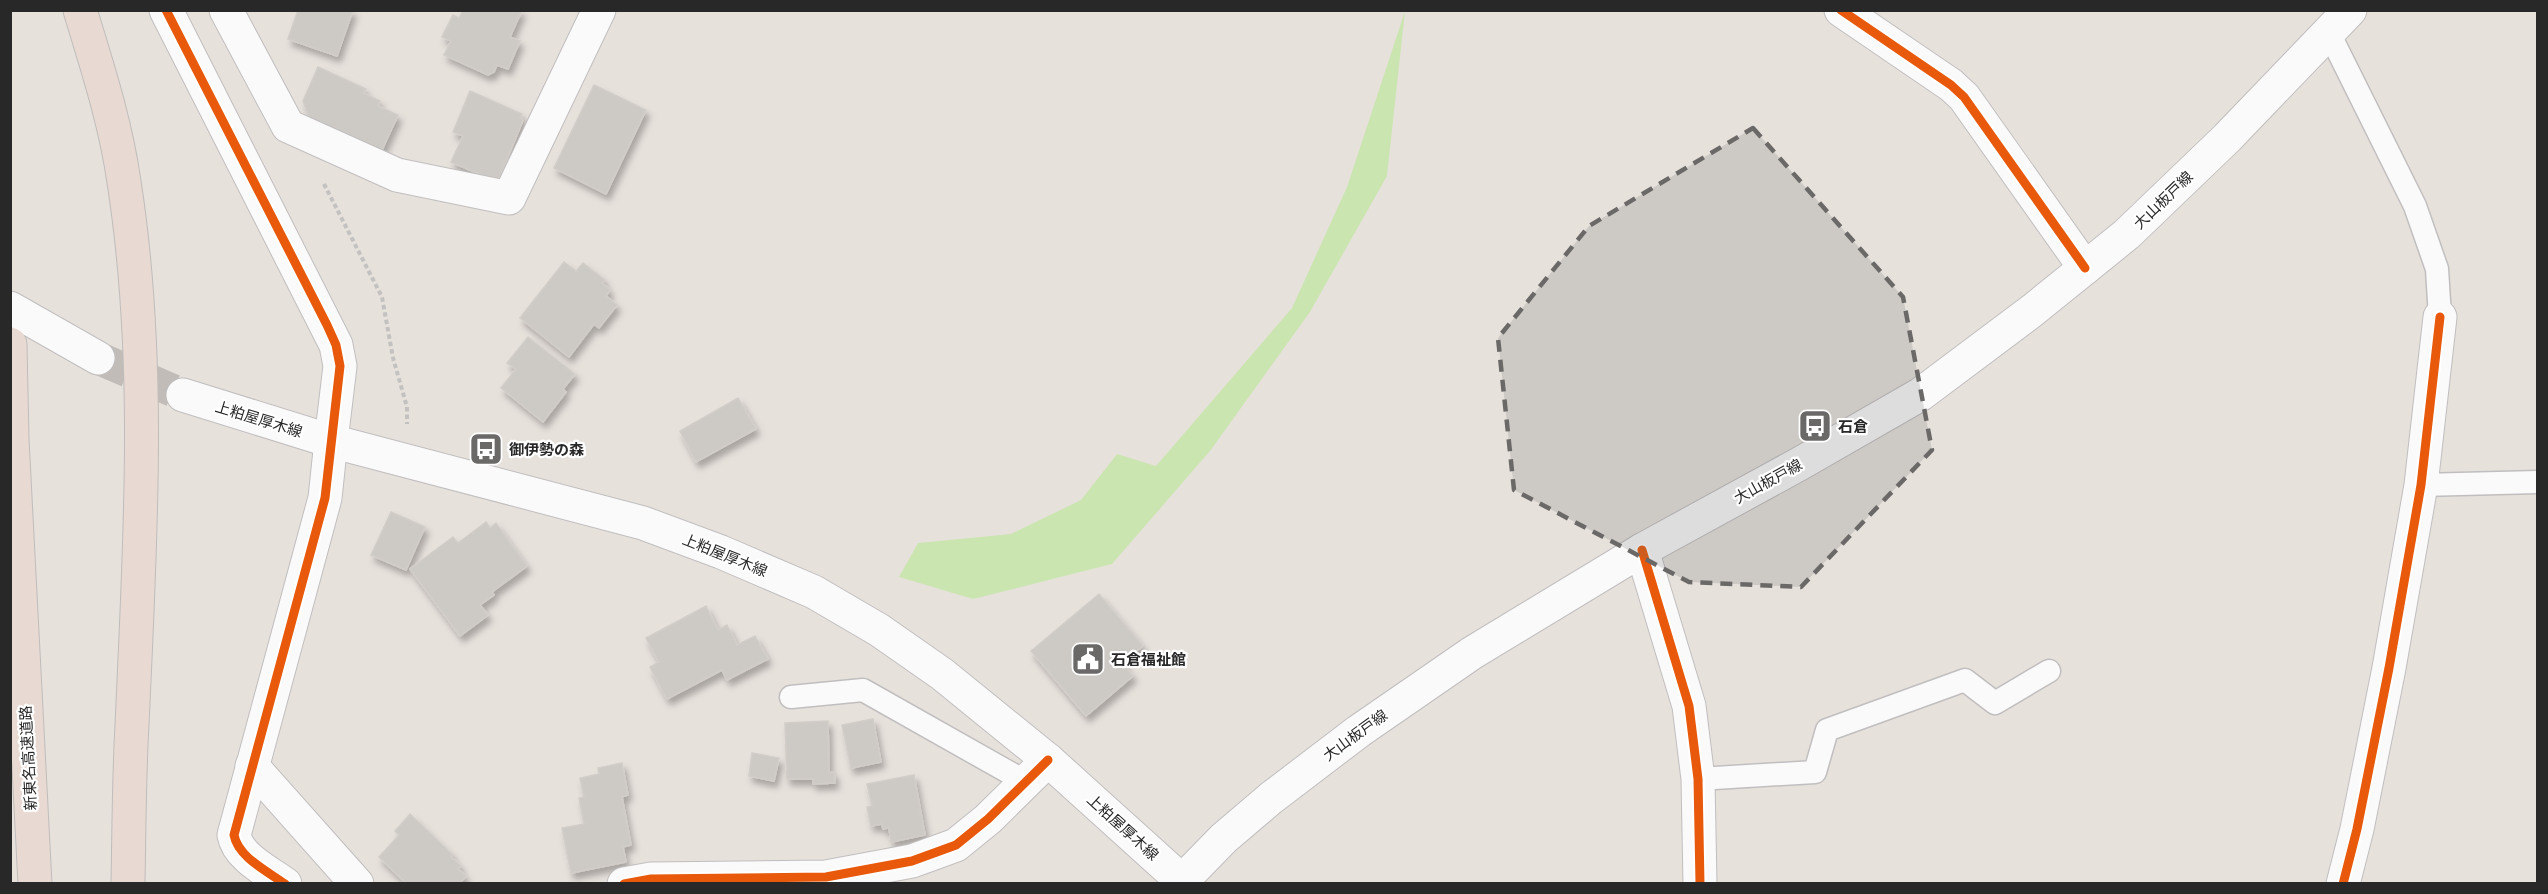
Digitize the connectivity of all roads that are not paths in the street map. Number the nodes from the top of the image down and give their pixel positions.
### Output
1 (80, 10) edge
2 (166, 10) edge
3 (226, 10) edge
4 (599, 10) edge
5 (1841, 10) edge
6 (2339, 22) edge
7 (2085, 268) junction
8 (10, 308) edge
9 (2440, 316) joint
10 (10, 344) edge
11 (98, 358) tunnel mouth
12 (183, 395) tunnel mouth
13 (12, 439) edge
14 (331, 441) junction
15 (2538, 482) edge
16 (2421, 485) junction
17 (1642, 550) junction
18 (2049, 671) dead end
19 (791, 697) dead end
20 (252, 766) junction
21 (1037, 771) junction
22 (1698, 779) junction
23 (1180, 882) edge
24 (35, 884) edge
25 (128, 884) edge
26 (285, 884) edge
27 (357, 884) edge
28 (624, 884) edge
29 (1700, 884) edge
30 (2343, 884) edge

1 - 25 highway
2 - 14 street
3 - 4 street
5 - 7 street
6 - 7 street, 大山板戸線
6 - 9 lane
7 - 17 street, 大山板戸線
8 - 11 street
9 - 16 street
10 - 13 highway, 新東名高速道路
12 - 14 street, 上粕屋厚木線
13 - 24 highway, 新東名高速道路
14 - 20 street
14 - 21 street, 上粕屋厚木線
15 - 16 lane
16 - 30 street
17 - 22 street
17 - 23 street, 大山板戸線
18 - 22 lane
19 - 21 lane
20 - 26 street
20 - 27 street
21 - 23 street, 上粕屋厚木線
21 - 28 street
22 - 29 street

